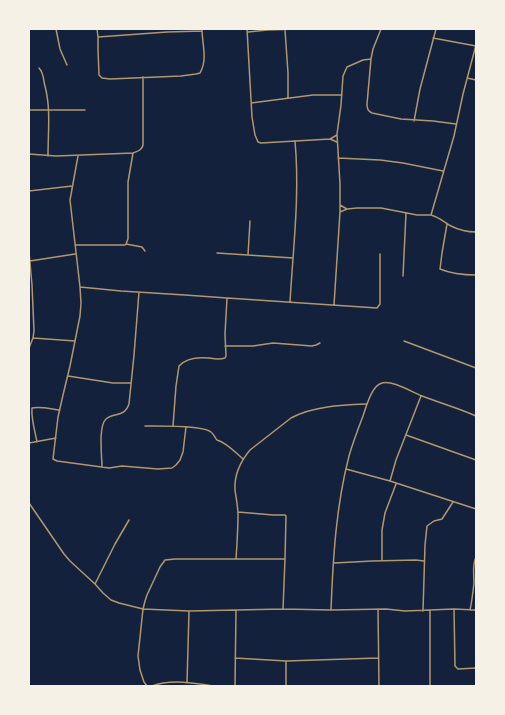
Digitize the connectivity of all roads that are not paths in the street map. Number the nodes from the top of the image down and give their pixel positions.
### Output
1 (56, 29) edge
2 (97, 29) edge
3 (297, 29) edge
4 (381, 29) edge
5 (436, 29) edge
6 (202, 30) edge
7 (247, 30) edge
8 (285, 30) edge
9 (98, 37) junction
10 (433, 38) junction
11 (476, 45) edge
12 (371, 59) junction
13 (67, 65) dead end
14 (39, 68) dead end
15 (143, 77) junction
16 (467, 78) junction
17 (476, 80) edge
18 (342, 95) junction
19 (288, 98) junction
20 (251, 103) junction
21 (29, 110) edge
22 (48, 110) junction
23 (85, 110) dead end
24 (414, 121) junction
25 (457, 124) junction
26 (337, 134) junction
27 (330, 139) junction
28 (295, 141) junction
29 (337, 142) junction
30 (133, 153) junction
31 (29, 154) edge
32 (48, 156) junction
33 (78, 156) junction
34 (338, 158) junction
35 (444, 171) junction
36 (72, 186) junction
37 (29, 191) edge
38 (340, 205) junction
39 (347, 209) junction
40 (340, 212) junction
41 (406, 212) junction
42 (431, 216) junction
43 (250, 221) dead end
44 (447, 224) junction
45 (476, 232) edge
46 (126, 244) junction
47 (76, 245) junction
48 (145, 251) dead end
49 (29, 252) edge
50 (76, 253) junction
51 (217, 253) dead end
52 (380, 254) dead end
53 (248, 255) junction
54 (293, 258) junction
55 (30, 261) edge
56 (476, 275) edge
57 (403, 276) dead end
58 (30, 285) edge
59 (80, 287) junction
60 (139, 292) junction
61 (227, 298) junction
62 (290, 302) junction
63 (334, 305) junction
64 (33, 338) junction
65 (75, 341) junction
66 (404, 341) dead end
67 (320, 343) dead end
68 (226, 346) junction
69 (29, 348) edge
70 (476, 368) edge
71 (68, 376) junction
72 (132, 384) junction
73 (421, 396) junction
74 (367, 404) junction
75 (60, 410) junction
76 (476, 416) edge
77 (145, 426) dead end
78 (173, 426) junction
79 (186, 427) junction
80 (406, 435) junction
81 (56, 438) junction
82 (37, 442) junction
83 (29, 443) edge
84 (243, 459) junction
85 (476, 460) edge
86 (102, 467) junction
87 (346, 469) junction
88 (390, 482) junction
89 (396, 484) junction
90 (453, 502) junction
91 (29, 503) edge
92 (476, 509) edge
93 (238, 512) junction
94 (129, 520) dead end
95 (476, 557) edge
96 (236, 559) junction
97 (285, 559) junction
98 (382, 561) junction
99 (424, 561) junction
100 (333, 563) junction
101 (95, 584) junction
102 (143, 609) junction
103 (283, 609) junction
104 (378, 609) junction
105 (454, 609) junction
106 (236, 610) junction
107 (331, 610) junction
108 (470, 610) junction
109 (476, 610) edge
110 (189, 611) junction
111 (423, 611) junction
112 (430, 611) junction
113 (235, 658) junction
114 (378, 658) junction
115 (286, 661) junction
116 (476, 668) edge
117 (187, 683) junction
118 (147, 686) edge
119 (152, 686) edge
120 (213, 686) edge
121 (235, 686) edge
122 (286, 686) edge
123 (379, 686) edge
124 (430, 686) edge

1 - 13 street
2 - 9 street
3 - 8 street
4 - 12 street
5 - 10 street
6 - 9 street
6 - 15 street
7 - 8 street
7 - 20 street
8 - 19 street
9 - 15 street
10 - 11 street
10 - 24 street
11 - 16 street
12 - 18 street
12 - 24 street
14 - 22 street
15 - 30 street
16 - 17 street
16 - 25 street
18 - 19 street
18 - 26 street
19 - 20 street
20 - 28 street
21 - 22 street
22 - 23 street
22 - 32 street
24 - 25 street
25 - 35 street
26 - 27 street
26 - 29 street
27 - 28 street
27 - 29 street
28 - 54 street
29 - 34 street
30 - 33 street
30 - 46 street
31 - 32 street
32 - 33 street
33 - 36 street
34 - 35 street
34 - 38 street
35 - 42 street
36 - 37 street
36 - 47 street
38 - 39 street
38 - 40 street
39 - 40 street
39 - 41 street
40 - 63 street
41 - 42 street
41 - 57 street
42 - 44 street
43 - 53 street
44 - 45 street
44 - 56 street
46 - 47 street
46 - 48 street
47 - 50 street
49 - 55 street
50 - 55 street
50 - 59 street
51 - 53 street
52 - 63 street
53 - 54 street
54 - 62 street
55 - 58 street
58 - 64 street
59 - 60 street
59 - 65 street
60 - 61 street
60 - 72 street
61 - 62 street
61 - 68 street
62 - 63 street
64 - 65 street
64 - 69 street
65 - 71 street
66 - 70 street
67 - 68 street
68 - 78 street
71 - 72 street
71 - 75 street
72 - 86 street
73 - 74 street
73 - 76 street
73 - 80 street
74 - 84 street
74 - 87 street
75 - 81 street
75 - 82 street
77 - 78 street
78 - 79 street
79 - 84 street
79 - 86 street
80 - 85 street
80 - 88 street
81 - 82 street
81 - 86 street
82 - 83 street
84 - 93 street
87 - 88 street
87 - 100 street
88 - 89 street
89 - 90 street
89 - 98 street
90 - 92 street
90 - 99 street
91 - 101 street
93 - 96 street
93 - 97 street
94 - 101 street
95 - 108 street
96 - 97 street
96 - 102 street
97 - 103 street
98 - 99 street
98 - 100 street
99 - 111 street
100 - 107 street
101 - 102 street
102 - 110 street
102 - 118 street
103 - 106 street
103 - 107 street
104 - 107 street
104 - 111 street
104 - 114 street
105 - 108 street
105 - 112 street
105 - 116 street
106 - 110 street
106 - 113 street
108 - 109 street
110 - 117 street
111 - 112 street
112 - 124 street
113 - 115 street
113 - 121 street
114 - 115 street
114 - 123 street
115 - 122 street
117 - 119 street
117 - 120 street

